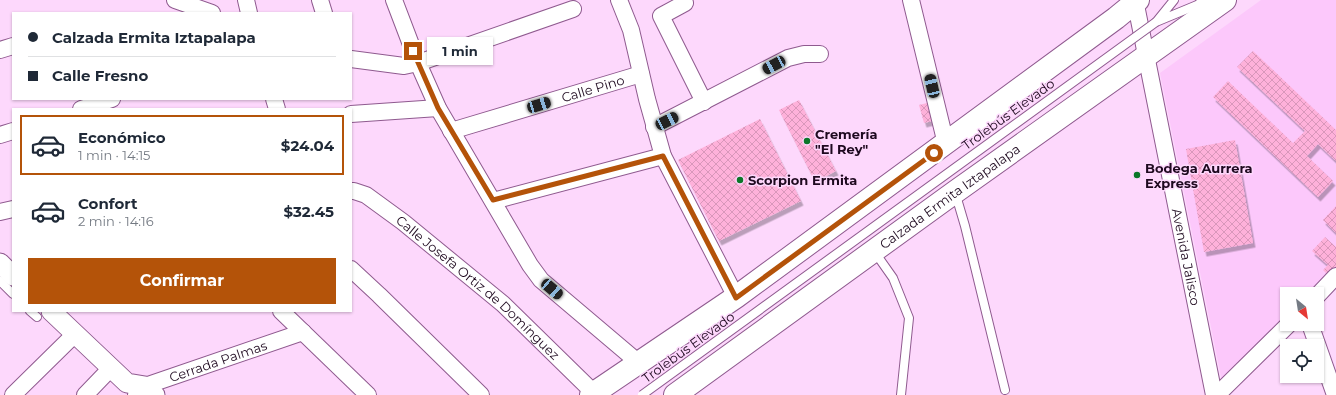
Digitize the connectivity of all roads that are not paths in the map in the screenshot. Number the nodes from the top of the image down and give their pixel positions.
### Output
1 (175, 0) edge
2 (246, 0) edge
3 (320, 0) edge
4 (394, 0) edge
5 (619, 0) edge
6 (911, 0) edge
7 (1174, 0) edge
8 (1204, 0) edge
9 (1225, 0) edge
10 (1136, 1) edge
11 (685, 4) dead end
12 (573, 9) dead end
13 (209, 12) edge
14 (249, 12) edge
15 (324, 12) edge
16 (1156, 22) junction
17 (820, 54) dead end
18 (1146, 55) junction
19 (352, 59) edge
20 (418, 63) junction
21 (641, 74) junction
22 (109, 100) edge
23 (704, 102) junction
24 (84, 108) edge
25 (438, 108) junction
26 (352, 114) edge
27 (654, 127) junction
28 (12, 131) edge
29 (451, 131) junction
30 (0, 135) edge
31 (946, 144) junction
32 (663, 156) junction
33 (353, 191) edge
34 (955, 192) junction
35 (493, 200) junction
36 (12, 208) edge
37 (0, 212) edge
38 (874, 250) junction
39 (0, 263) edge
40 (352, 270) edge
41 (12, 275) edge
42 (1336, 276) edge
43 (0, 281) edge
44 (1324, 289) edge
45 (12, 293) edge
46 (736, 298) junction
47 (283, 312) edge
48 (44, 314) edge
49 (1282, 331) edge
50 (1312, 331) edge
51 (303, 332) junction
52 (75, 334) junction
53 (639, 363) junction
54 (111, 368) junction
55 (1005, 390) dead end
56 (139, 391) edge
57 (593, 394) edge
58 (12, 395) edge
59 (85, 395) edge
60 (368, 395) edge
61 (481, 395) edge
62 (642, 395) edge
63 (675, 395) edge
64 (901, 395) edge
65 (1216, 395) edge
66 (1335, 395) edge

1 - 13 street
2 - 14 street
3 - 15 street
4 - 20 street
5 - 21 street
6 - 31 street
7 - 16 lane, Trolebús Elevado
8 - 16 lane, Trolebús Elevado
9 - 18 main road, Calzada Ermita Iztapalapa
10 - 18 street, Avenida Jalisco
10 - 31 main road
11 - 23 street
12 - 20 street
16 - 62 lane, Trolebús Elevado, bridge
17 - 23 street
18 - 34 main road, Calzada Ermita Iztapalapa
18 - 65 street, Avenida Jalisco
19 - 20 street
20 - 25 street
21 - 27 street
21 - 29 street, Calle Pino
22 - 24 street
23 - 27 street
25 - 26 street
25 - 29 street
27 - 32 street
28 - 30 street
29 - 35 street
31 - 46 main road
32 - 35 street
32 - 46 street
33 - 57 street, Calle Josefa Ortiz de Domínguez
34 - 38 main road, Calzada Ermita Iztapalapa
34 - 55 lane
35 - 53 street
36 - 37 street
38 - 63 main road, Calzada Ermita Iztapalapa
38 - 64 lane
39 - 41 street
40 - 61 street
42 - 44 street
43 - 45 lane
46 - 53 main road
47 - 51 street
48 - 52 street
49 - 65 street
50 - 66 street
51 - 56 street, Cerrada Palmas
51 - 60 street
52 - 54 street
52 - 58 street
53 - 57 main road
54 - 56 street
54 - 59 street

